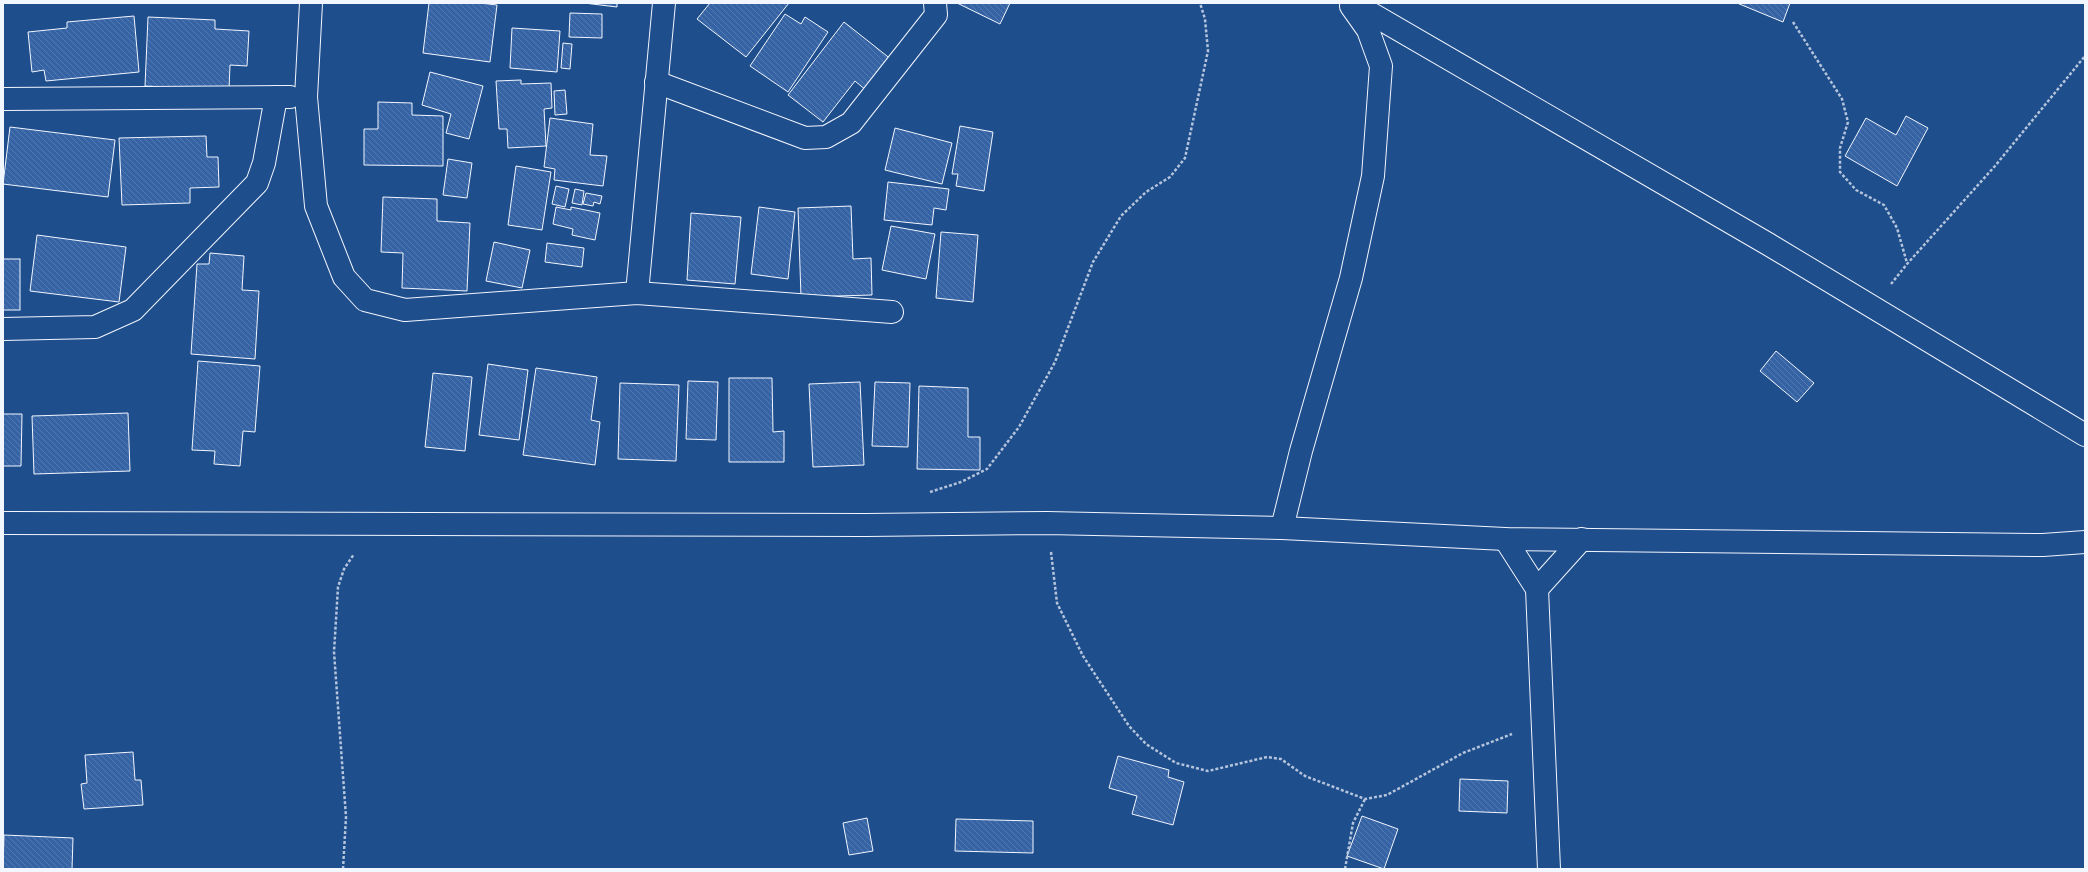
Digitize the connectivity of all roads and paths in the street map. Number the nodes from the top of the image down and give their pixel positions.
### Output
1 (311, 3) edge
2 (664, 3) edge
3 (935, 3) edge
4 (1200, 3) edge
5 (1348, 3) edge
6 (1353, 3) edge
7 (1793, 22) dead end
8 (2085, 56) edge
9 (656, 82) junction
10 (276, 97) junction
11 (306, 97) junction
12 (3, 99) edge
13 (1907, 264) junction
14 (637, 293) junction
15 (1873, 308) junction
16 (892, 312) dead end
17 (3, 329) edge
18 (2085, 435) edge
19 (927, 493) dead end
20 (3, 523) edge
21 (1048, 523) junction
22 (374, 524) junction
23 (1282, 528) junction
24 (1506, 539) junction
25 (1582, 539) junction
26 (2085, 542) edge
27 (1537, 589) junction
28 (1543, 723) junction
29 (1365, 799) junction
30 (343, 869) edge
31 (1345, 869) edge
32 (1549, 869) edge

1 - 11 street
2 - 9 street
3 - 9 street
4 - 19 path
5 - 23 street
6 - 15 street
7 - 13 path
8 - 13 path
9 - 14 street
10 - 11 street
10 - 12 street
10 - 17 street
11 - 14 street
13 - 15 path
14 - 16 street
15 - 18 street
20 - 22 street
21 - 22 street
21 - 23 street
21 - 29 path
22 - 30 path
23 - 24 street
24 - 25 street
24 - 27 street
25 - 26 street
25 - 27 street
27 - 28 street
28 - 29 path
28 - 32 street
29 - 31 path

